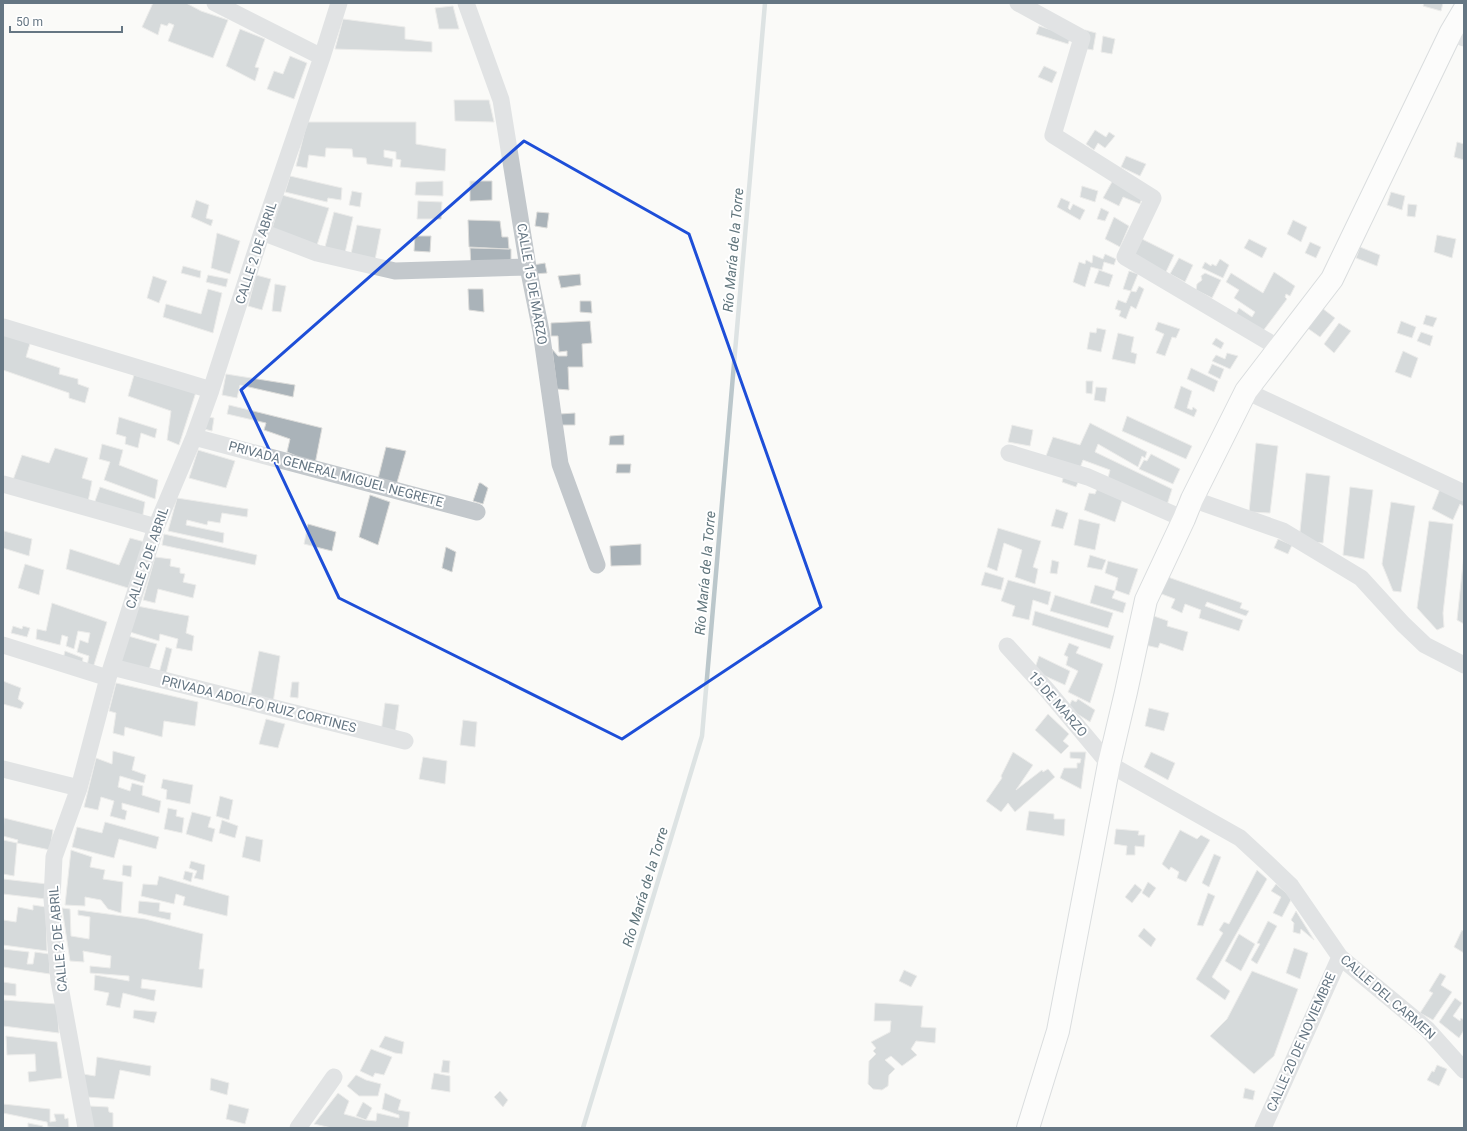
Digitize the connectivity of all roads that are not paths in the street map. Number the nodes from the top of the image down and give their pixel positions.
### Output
1 (215, 3) edge
2 (339, 3) edge
3 (466, 3) edge
4 (1018, 3) edge
5 (1464, 10) edge
6 (1457, 35) edge
7 (322, 57) junction
8 (262, 232) junction
9 (528, 267) junction
10 (3, 327) edge
11 (1279, 348) junction
12 (211, 390) junction
13 (1246, 391) junction
14 (194, 437) junction
15 (1008, 453) dead end
16 (3, 484) edge
17 (1464, 493) edge
18 (1192, 499) junction
19 (477, 512) dead end
20 (1184, 519) junction
21 (156, 527) junction
22 (597, 565) dead end
23 (3, 645) edge
24 (1007, 646) dead end
25 (1464, 665) edge
26 (110, 672) junction
27 (405, 741) dead end
28 (1109, 764) junction
29 (3, 769) edge
30 (79, 788) junction
31 (1340, 957) junction
32 (1464, 1070) edge
33 (334, 1077) dead end
34 (86, 1128) edge
35 (298, 1128) edge
36 (1028, 1128) edge
37 (1263, 1128) edge

1 - 7 street
2 - 7 street, CALLE 2 DE ABRIL
3 - 9 street, CALLE 15 DE MARZO
4 - 11 street
5 - 6 main road
6 - 11 main road
7 - 8 street, CALLE 2 DE ABRIL
8 - 9 street
8 - 12 street, CALLE 2 DE ABRIL
9 - 22 street, CALLE 15 DE MARZO
10 - 12 street
11 - 13 main road
12 - 14 street, CALLE 2 DE ABRIL
13 - 17 street
13 - 18 main road
14 - 19 street, PRIVADA GENERAL MIGUEL NEGRETE
14 - 21 street, CALLE 2 DE ABRIL
15 - 20 street
16 - 21 street
18 - 20 main road
18 - 25 street
20 - 28 main road
21 - 26 street, CALLE 2 DE ABRIL
23 - 26 street, PRIVADA ADOLFO RUIZ CORTINES
24 - 28 street, 15 DE MARZO
26 - 27 street, PRIVADA ADOLFO RUIZ CORTINES
26 - 30 street, CALLE 2 DE ABRIL
28 - 31 street, CALLE DEL CARMEN
28 - 36 main road
29 - 30 street
30 - 34 street, CALLE 2 DE ABRIL
31 - 32 street, CALLE DEL CARMEN
31 - 37 street, CALLE 20 DE NOVIEMBRE
33 - 35 street

